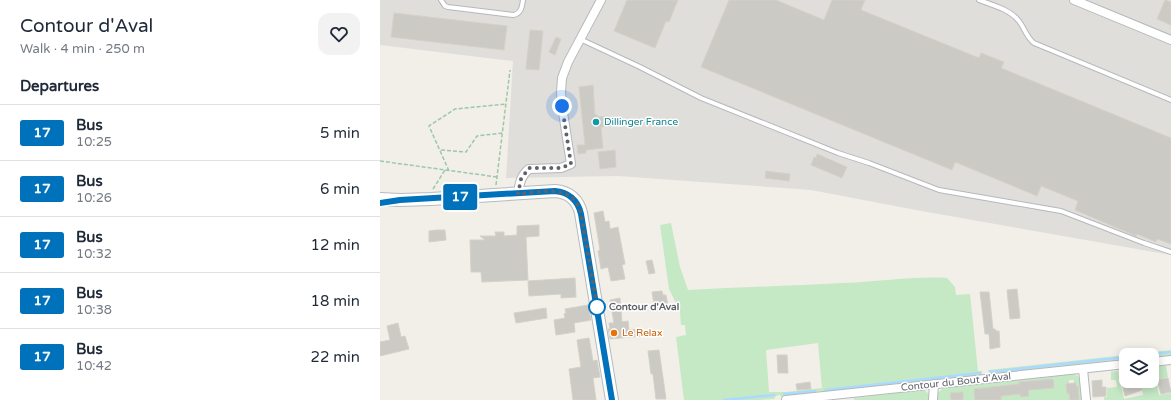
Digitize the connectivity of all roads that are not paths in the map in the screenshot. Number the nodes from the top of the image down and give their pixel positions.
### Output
1 (441, 0) edge
2 (523, 0) edge
3 (601, 0) edge
4 (979, 0) edge
5 (1074, 0) edge
6 (580, 39) junction
7 (1171, 40) edge
8 (1171, 100) edge
9 (518, 194) junction
10 (380, 199) edge
11 (400, 200) junction
12 (380, 203) edge
13 (1171, 252) edge
14 (1171, 360) edge
15 (1159, 361) edge
16 (1119, 365) edge
17 (1083, 368) junction
18 (934, 384) junction
19 (850, 397) edge
20 (612, 400) edge
21 (786, 400) edge
22 (933, 400) edge
23 (1086, 400) edge

1 - 2 lane
3 - 6 street
4 - 8 lane
5 - 7 street
6 - 9 street
6 - 13 lane
9 - 11 main road
9 - 20 main road
10 - 11 main road
11 - 12 main road
14 - 15 street
16 - 17 street, Contour du Bout d'Aval
17 - 18 street, Contour du Bout d'Aval
17 - 23 street
18 - 19 street, Contour du Bout d'Aval
18 - 22 street
19 - 21 street, Contour du Bout d'Aval

